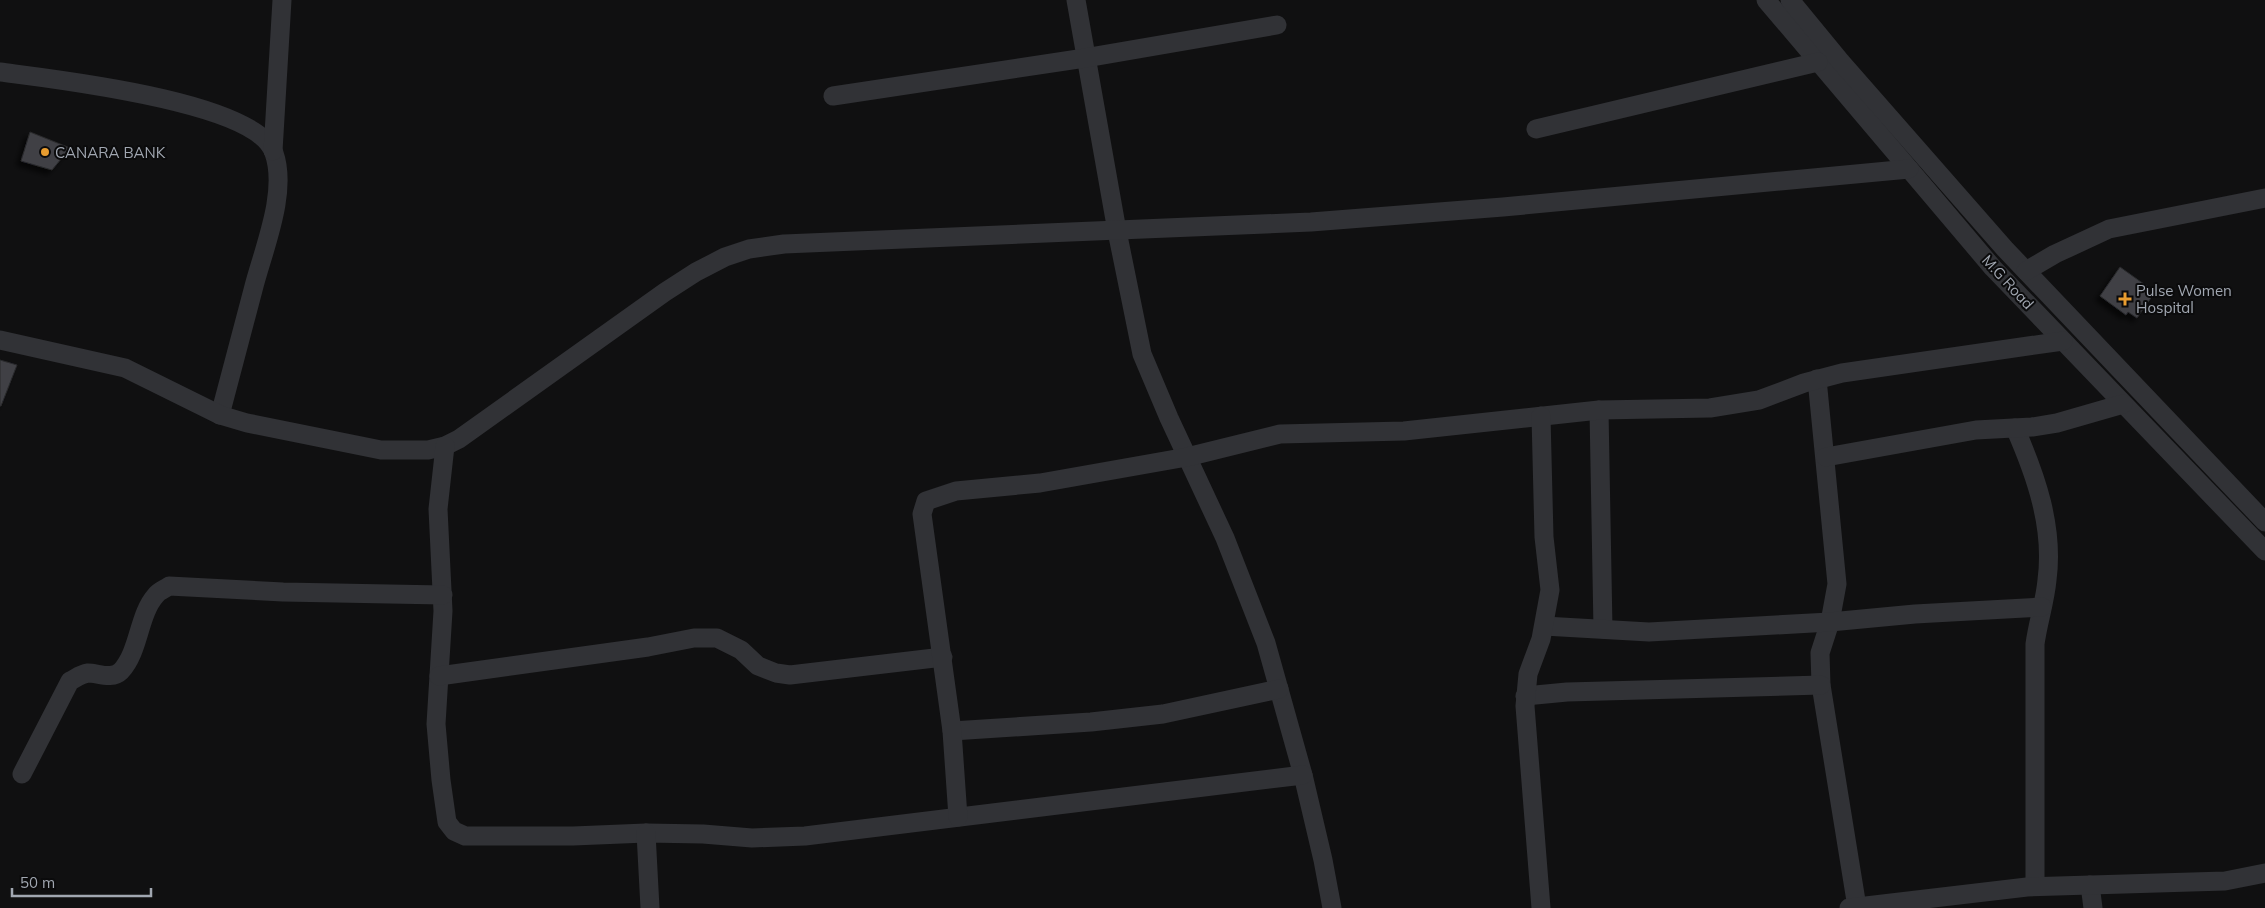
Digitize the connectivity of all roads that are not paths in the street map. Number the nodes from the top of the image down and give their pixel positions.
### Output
1 (282, 0) edge
2 (1076, 0) edge
3 (1766, 0) edge
4 (1790, 0) edge
5 (1277, 25) dead end
6 (1085, 58) junction
7 (1818, 62) junction
8 (0, 72) edge
9 (833, 96) dead end
10 (1536, 129) dead end
11 (273, 151) junction
12 (1909, 169) junction
13 (2265, 198) edge
14 (1117, 231) junction
15 (2022, 267) junction
16 (2003, 278) junction
17 (0, 340) edge
18 (2063, 341) junction
19 (1817, 379) junction
20 (2123, 404) junction
21 (1599, 410) junction
22 (220, 415) junction
23 (1542, 416) junction
24 (2015, 428) junction
25 (446, 446) junction
26 (1187, 457) junction
27 (1826, 457) junction
28 (2265, 522) edge
29 (2265, 551) edge
30 (443, 595) junction
31 (2042, 607) junction
32 (1830, 622) junction
33 (1544, 626) junction
34 (1603, 629) junction
35 (943, 657) junction
36 (439, 676) junction
37 (1821, 685) junction
38 (1279, 689) junction
39 (1525, 696) junction
40 (952, 731) junction
41 (22, 774) dead end
42 (1303, 775) junction
43 (958, 817) junction
44 (646, 833) junction
45 (2265, 873) edge
46 (2090, 885) junction
47 (2035, 886) junction
48 (650, 908) edge
49 (1332, 908) edge
50 (1541, 908) edge
51 (1853, 908) edge
52 (2093, 908) edge

1 - 11 street
2 - 6 street
3 - 7 street, M.G Road
4 - 15 street, M.G Road
5 - 6 street
6 - 9 street
6 - 14 street
7 - 10 street
7 - 12 street, M.G Road
8 - 11 street
11 - 22 street
12 - 14 street
12 - 16 street, M.G Road
13 - 15 street
14 - 25 street
14 - 26 street
15 - 16 street
15 - 28 street, M.G Road
16 - 18 street, M.G Road
17 - 22 street
18 - 19 street
18 - 20 street, M.G Road
19 - 21 street
19 - 27 street
20 - 24 street
20 - 29 street, M.G Road
21 - 23 street
21 - 34 street
22 - 25 street
23 - 26 street
23 - 33 street
24 - 27 street
24 - 31 street
25 - 30 street
26 - 35 street
26 - 38 street
27 - 32 street
30 - 36 street
30 - 41 street
31 - 32 street
31 - 47 street
32 - 34 street
32 - 37 street
33 - 34 street
33 - 39 street
35 - 36 street
35 - 40 street
36 - 44 street
37 - 39 street
37 - 51 street
38 - 40 street
38 - 42 street
39 - 50 street
40 - 43 street
42 - 43 street
42 - 49 street
43 - 44 street
44 - 48 street
45 - 46 street
46 - 47 street
46 - 52 street
47 - 51 street

